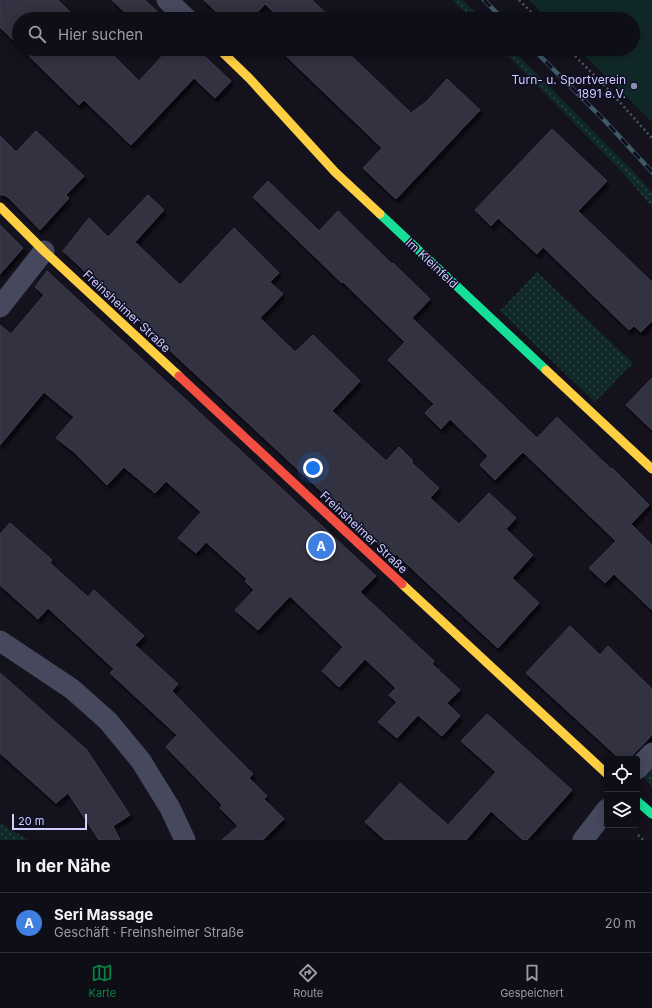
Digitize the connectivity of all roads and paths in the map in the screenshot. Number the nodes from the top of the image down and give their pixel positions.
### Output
1 (167, 0) edge
2 (519, 0) edge
3 (180, 12) edge
4 (531, 12) edge
5 (226, 56) edge
6 (575, 56) edge
7 (652, 138) edge
8 (0, 207) edge
9 (44, 251) junction
10 (0, 306) edge
11 (652, 469) edge
12 (0, 641) edge
13 (652, 753) edge
14 (640, 766) edge
15 (604, 771) edge
16 (640, 804) edge
17 (604, 813) edge
18 (652, 814) edge
19 (185, 840) edge
20 (583, 840) edge

1 - 3 street
2 - 4 path
5 - 11 street, Im Kleinfeld
6 - 7 path
8 - 9 street, Freinsheimer Straße
9 - 10 street
9 - 15 street, Freinsheimer Straße
12 - 19 street
13 - 14 street
16 - 18 street
17 - 20 street

